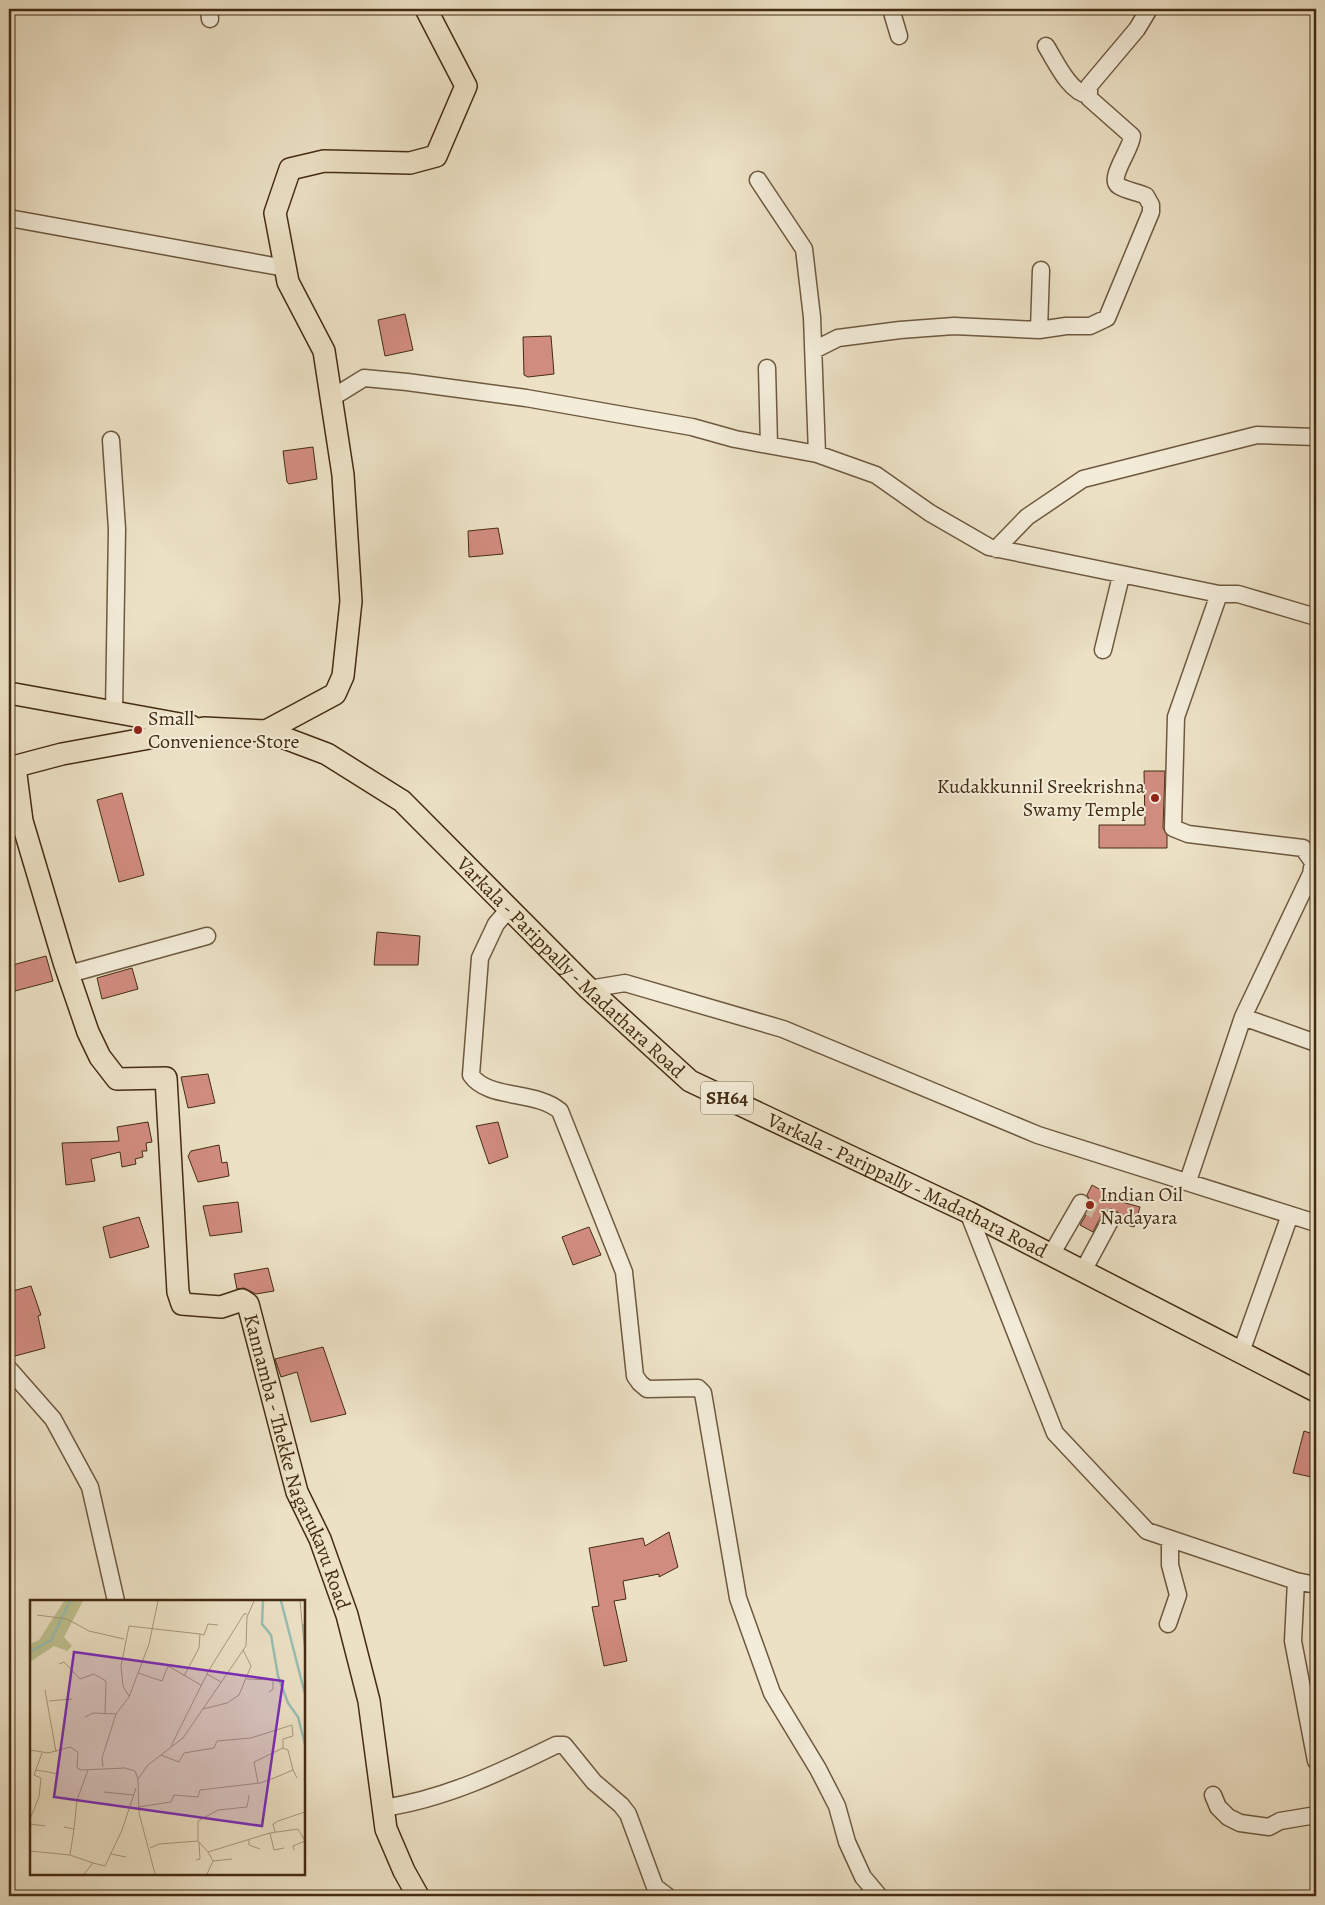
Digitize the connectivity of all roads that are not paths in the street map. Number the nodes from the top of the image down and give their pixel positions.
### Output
1 (426, 9) edge
2 (890, 9) edge
3 (1149, 9) edge
4 (899, 36) dead end
5 (1046, 46) dead end
6 (1088, 95) junction
7 (758, 180) dead end
8 (9, 218) edge
9 (285, 268) junction
10 (1041, 270) dead end
11 (1040, 330) junction
12 (814, 350) junction
13 (767, 368) dead end
14 (330, 399) junction
15 (1316, 437) edge
16 (111, 440) dead end
17 (769, 445) junction
18 (817, 454) junction
19 (996, 549) junction
20 (1121, 576) junction
21 (1219, 594) junction
22 (1316, 616) edge
23 (1103, 650) dead end
24 (9, 693) edge
25 (114, 712) junction
26 (204, 728) junction
27 (266, 731) junction
28 (12, 767) edge
29 (509, 909) junction
30 (207, 936) dead end
31 (69, 974) junction
32 (589, 989) junction
33 (1243, 1017) junction
34 (1316, 1043) edge
35 (1188, 1181) junction
36 (1081, 1203) dead end
37 (968, 1212) junction
38 (1290, 1215) junction
39 (1111, 1219) dead end
40 (1316, 1223) edge
41 (1051, 1255) junction
42 (1083, 1271) junction
43 (1241, 1352) junction
44 (9, 1369) edge
45 (1316, 1391) edge
46 (1170, 1539) junction
47 (1296, 1581) junction
48 (1316, 1585) edge
49 (116, 1600) edge
50 (1168, 1624) dead end
51 (1316, 1761) edge
52 (1213, 1795) dead end
53 (383, 1808) junction
54 (1316, 1815) edge
55 (418, 1896) edge
56 (667, 1896) edge
57 (879, 1896) edge

1 - 9 main road
2 - 4 street
3 - 6 street
5 - 6 street
6 - 11 street
7 - 12 street
8 - 9 street
9 - 14 main road
10 - 11 street
11 - 12 street
12 - 18 street
13 - 17 street
14 - 17 street
14 - 27 main road
15 - 19 street
16 - 25 street
17 - 18 street
18 - 19 street
19 - 20 street
20 - 21 street
20 - 23 street
21 - 22 street
21 - 33 street
24 - 25 main road
25 - 26 main road
26 - 27 main road, Varkala - Parippally - Madathara Road / SH64
26 - 28 main road, Varkala - Parippally - Madathara Road / SH64
27 - 29 main road, Varkala - Parippally - Madathara Road / SH64
28 - 31 main road, Kannamba - Thekke Nagarukavu Road
29 - 32 main road, Varkala - Parippally - Madathara Road / SH64
29 - 57 street
30 - 31 street
31 - 53 main road, Kannamba - Thekke Nagarukavu Road
32 - 35 street
32 - 37 main road, Varkala - Parippally - Madathara Road / SH64
33 - 34 street
33 - 35 street
35 - 38 street
36 - 41 street
37 - 41 main road, Varkala - Parippally - Madathara Road / SH64
37 - 46 street
38 - 40 street
38 - 43 street
39 - 42 street
41 - 42 main road, Varkala - Parippally - Madathara Road / SH64
42 - 43 main road, Varkala - Parippally - Madathara Road / SH64
43 - 45 main road, Varkala - Parippally - Madathara Road / SH64
44 - 49 street
46 - 47 street
46 - 50 street
47 - 48 street
47 - 51 street
52 - 54 street
53 - 55 main road, Kannamba - Thekke Nagarukavu Road
53 - 56 street

